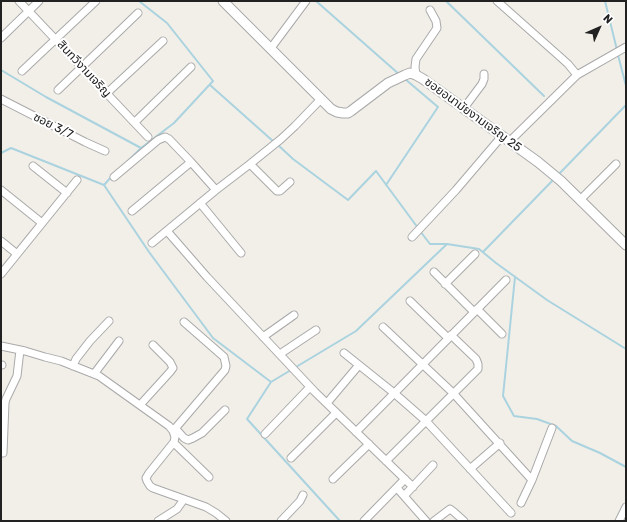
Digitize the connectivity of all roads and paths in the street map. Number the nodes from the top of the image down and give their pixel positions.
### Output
1 (19, 1) edge
2 (39, 1) edge
3 (96, 1) edge
4 (223, 1) edge
5 (497, 1) edge
6 (304, 3) edge
7 (430, 10) dead end
8 (28, 11) junction
9 (138, 13) dead end
10 (1, 38) edge
11 (56, 39) junction
12 (163, 41) dead end
13 (271, 48) junction
14 (625, 48) edge
15 (82, 66) junction
16 (191, 67) dead end
17 (22, 71) dead end
18 (484, 74) dead end
19 (416, 75) junction
20 (577, 75) junction
21 (58, 90) dead end
22 (107, 94) junction
23 (1, 99) edge
24 (320, 99) junction
25 (464, 108) junction
26 (135, 122) junction
27 (148, 137) dead end
28 (506, 139) junction
29 (105, 151) dead end
30 (190, 162) junction
31 (250, 164) junction
32 (616, 164) dead end
33 (33, 166) dead end
34 (114, 177) dead end
35 (77, 180) dead end
36 (290, 182) dead end
37 (1, 190) edge
38 (216, 190) junction
39 (67, 193) junction
40 (580, 200) junction
41 (200, 203) junction
42 (132, 211) dead end
43 (42, 223) junction
44 (167, 231) junction
45 (412, 237) dead end
46 (1, 241) edge
47 (152, 243) dead end
48 (626, 245) edge
49 (241, 253) dead end
50 (17, 254) junction
51 (475, 254) dead end
52 (434, 272) dead end
53 (1, 274) edge
54 (506, 280) dead end
55 (445, 284) junction
56 (410, 301) dead end
57 (475, 310) junction
58 (294, 315) dead end
59 (109, 321) dead end
60 (184, 322) dead end
61 (383, 327) dead end
62 (316, 330) dead end
63 (502, 334) dead end
64 (264, 336) junction
65 (449, 337) junction
66 (119, 341) dead end
67 (153, 345) dead end
68 (1, 346) edge
69 (20, 350) junction
70 (344, 353) dead end
71 (280, 354) junction
72 (422, 364) junction
73 (359, 365) junction
74 (73, 366) junction
75 (94, 374) junction
76 (310, 387) junction
77 (394, 393) junction
78 (453, 393) junction
79 (327, 403) junction
80 (140, 405) junction
81 (225, 410) dead end
82 (336, 413) junction
83 (426, 421) junction
84 (552, 428) dead end
85 (174, 430) junction
86 (356, 432) junction
87 (265, 434) dead end
88 (174, 443) junction
89 (500, 443) junction
90 (369, 444) junction
91 (3, 453) dead end
92 (291, 458) dead end
93 (386, 461) junction
94 (433, 465) dead end
95 (470, 470) junction
96 (209, 477) dead end
97 (333, 479) dead end
98 (405, 479) junction
99 (532, 480) junction
100 (413, 487) junction
101 (397, 488) junction
102 (303, 495) dead end
103 (404, 496) junction
104 (182, 499) junction
105 (521, 503) dead end
106 (626, 507) edge
107 (511, 513) dead end
108 (370, 514) junction
109 (158, 521) edge
110 (226, 521) edge
111 (281, 521) edge
112 (364, 521) edge
113 (376, 521) edge
114 (426, 521) edge
115 (434, 521) edge
116 (464, 521) edge
117 (619, 521) edge

1 - 8 street, สินทวีงามเจริญ
2 - 8 street
3 - 11 street
4 - 13 street, ซอยอนามัยงามเจริญ 25
5 - 20 street
6 - 13 street
7 - 19 street
8 - 10 street
8 - 11 street, สินทวีงามเจริญ
9 - 15 street
11 - 15 street, สินทวีงามเจริญ
11 - 17 street
12 - 22 street
13 - 24 street, ซอยอนามัยงามเจริญ 25
14 - 20 street
15 - 21 street
15 - 22 street, สินทวีงามเจริญ
16 - 26 street
18 - 25 street
19 - 24 street, ซอยอนามัยงามเจริญ 25
19 - 25 street, ซอยอนามัยงามเจริญ 25
20 - 28 street
22 - 26 street, สินทวีงามเจริญ
23 - 29 street, ซอย 3/7
24 - 31 street
25 - 28 street, ซอยอนามัยงามเจริญ 25
26 - 27 street, สินทวีงามเจริญ
28 - 40 street, ซอยอนามัยงามเจริญ 25
28 - 45 street
30 - 34 street
30 - 38 street
30 - 42 street
31 - 36 street
31 - 38 street
32 - 40 street
33 - 39 street
35 - 39 street
37 - 43 street
38 - 41 street
39 - 43 street
40 - 48 street, ซอยอนามัยงามเจริญ 25
41 - 44 street
41 - 49 street
43 - 50 street
44 - 47 street
44 - 64 street
46 - 50 street
50 - 53 street
51 - 55 street
52 - 55 street
54 - 57 street
55 - 57 street
56 - 65 street
57 - 63 street
57 - 65 street
58 - 64 street
59 - 74 street
60 - 85 street
61 - 72 street
62 - 71 street
64 - 71 street
65 - 72 street
65 - 78 street
66 - 75 street
67 - 80 street
68 - 69 street
69 - 74 street
69 - 91 street
70 - 73 street
71 - 76 street
72 - 77 street
72 - 78 street
73 - 77 street
73 - 79 street
74 - 75 street
75 - 80 street
76 - 79 street
76 - 87 street
77 - 83 street
77 - 86 street
78 - 83 street
78 - 89 street
79 - 82 street
80 - 85 street
81 - 85 street
82 - 86 street
82 - 92 street
83 - 93 street
83 - 95 street
84 - 99 street
85 - 88 street
86 - 90 street
88 - 96 street
88 - 104 street
89 - 95 street
89 - 99 street
90 - 93 street
90 - 97 street
93 - 98 street
94 - 100 street
95 - 107 street
98 - 100 street
98 - 101 street
99 - 105 street
100 - 103 street
101 - 103 street
101 - 108 street
102 - 111 street
103 - 114 street
104 - 109 street
104 - 110 street
106 - 117 street
108 - 112 street
108 - 113 street
115 - 116 street

